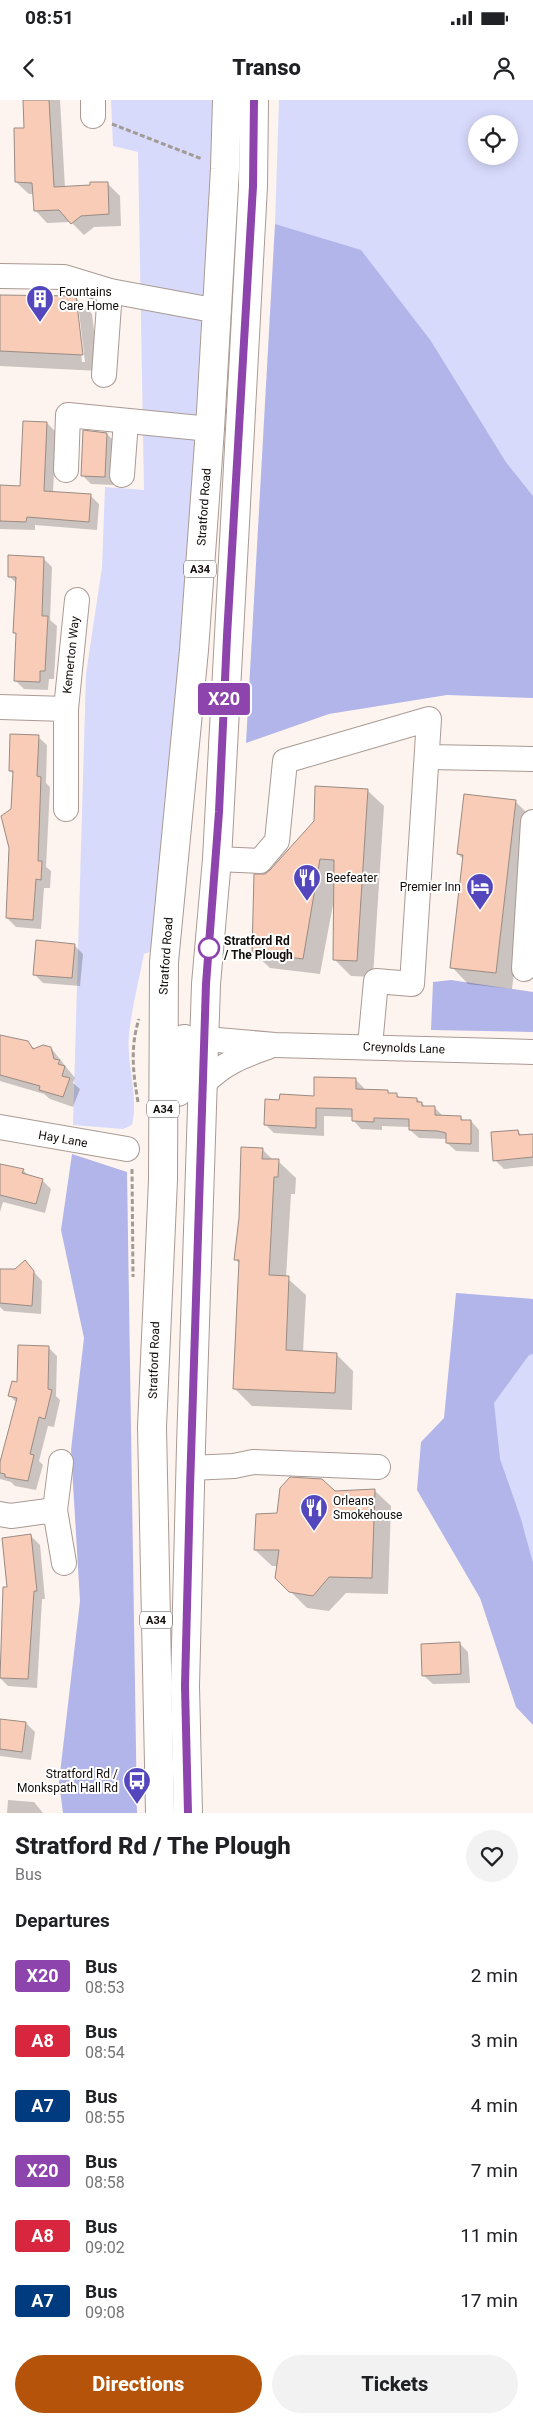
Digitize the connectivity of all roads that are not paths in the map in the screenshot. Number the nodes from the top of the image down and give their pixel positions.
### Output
1 (227, 100) edge
2 (254, 100) edge
3 (0, 276) edge
4 (110, 291) junction
5 (218, 311) junction
6 (104, 375) dead end
7 (126, 420) junction
8 (210, 429) junction
9 (66, 470) dead end
10 (122, 475) dead end
11 (77, 600) dead end
12 (0, 707) edge
13 (66, 709) junction
14 (427, 756) junction
15 (533, 759) edge
16 (66, 809) dead end
17 (533, 822) edge
18 (217, 859) junction
19 (524, 969) dead end
20 (184, 1038) junction
21 (274, 1045) junction
22 (370, 1046) junction
23 (533, 1052) edge
24 (204, 1083) junction
25 (0, 1127) edge
26 (127, 1150) dead end
27 (61, 1462) dead end
28 (378, 1467) dead end
29 (190, 1468) junction
30 (55, 1510) junction
31 (0, 1514) edge
32 (64, 1563) dead end
33 (160, 1813) edge
34 (188, 1813) edge

1 - 5 highway, Stratford Road / A34
2 - 18 highway, Stratford Road / A34
3 - 4 street
4 - 5 street
4 - 6 street
5 - 8 highway, Stratford Road / A34
7 - 8 street
7 - 9 street
7 - 10 street
8 - 20 highway, Stratford Road / A34
11 - 13 street, Kemerton Way
12 - 13 street, Kemerton Way
13 - 16 street, Kemerton Way
14 - 15 street
14 - 18 street
14 - 22 street
17 - 19 street
18 - 20 highway, Stratford Road / A34
20 - 21 street, Creynolds Lane
20 - 24 highway, Stratford Road / A34
20 - 33 highway, Stratford Road / A34
21 - 22 street, Creynolds Lane
21 - 24 street, Creynolds Lane
22 - 23 street, Creynolds Lane
24 - 29 highway, Stratford Road / A34
25 - 26 street, Hay Lane
27 - 30 street
28 - 29 street
29 - 34 highway, Stratford Road / A34
30 - 31 street
30 - 32 street

